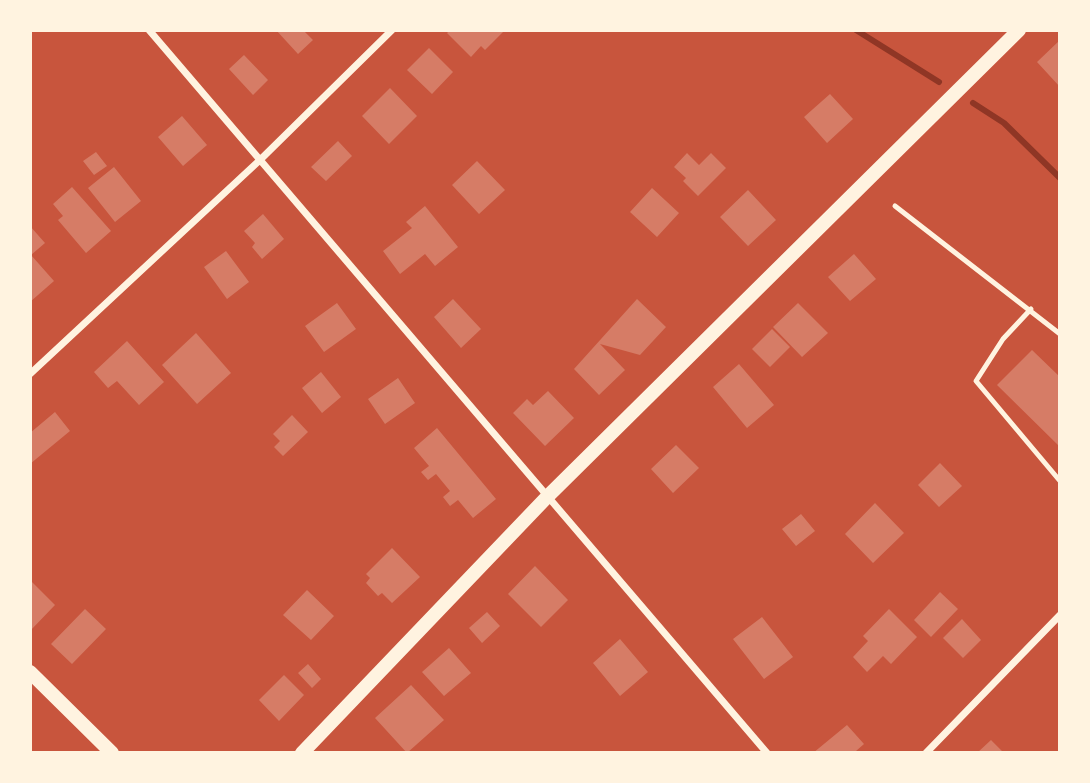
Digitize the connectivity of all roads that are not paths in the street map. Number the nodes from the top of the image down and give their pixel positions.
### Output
1 (149, 30) edge
2 (392, 30) edge
3 (1019, 30) edge
4 (261, 159) junction
5 (894, 206) dead end
6 (1031, 309) junction
7 (1060, 334) edge
8 (30, 374) edge
9 (1060, 481) edge
10 (547, 498) junction
11 (1060, 615) edge
12 (30, 673) edge
13 (112, 753) edge
14 (302, 753) edge
15 (767, 753) edge
16 (926, 753) edge

1 - 4 street
2 - 4 street
3 - 10 main road
4 - 8 street
4 - 10 street
5 - 6 lane
6 - 7 lane
6 - 9 lane
10 - 14 main road
10 - 15 street
11 - 16 street
12 - 13 main road

